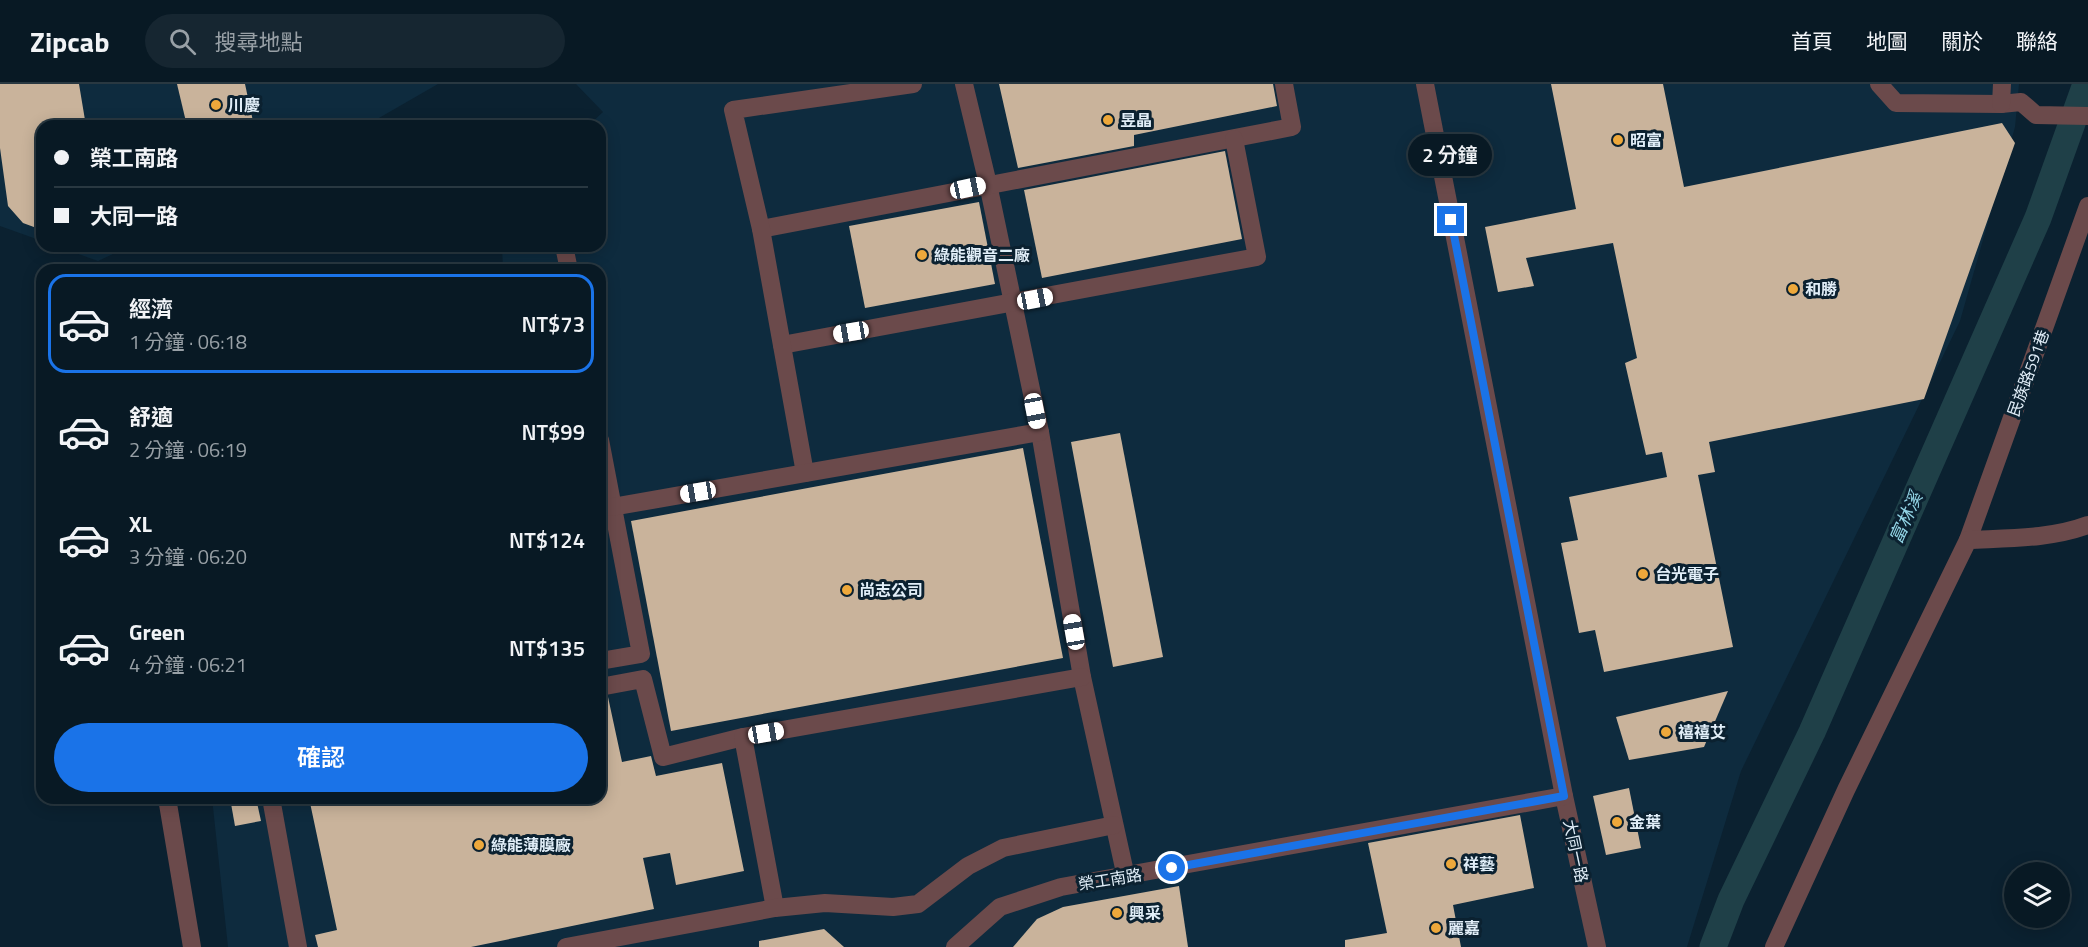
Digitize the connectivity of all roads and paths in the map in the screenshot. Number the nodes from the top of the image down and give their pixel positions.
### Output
1 (913, 84) edge
2 (964, 84) edge
3 (1284, 84) edge
4 (1425, 84) edge
5 (1879, 84) edge
6 (2002, 84) edge
7 (2001, 104) junction
8 (2088, 116) edge
9 (1234, 139) junction
10 (988, 184) junction
11 (2088, 206) edge
12 (761, 230) junction
13 (1013, 303) junction
14 (782, 345) junction
15 (1040, 432) junction
16 (805, 473) junction
17 (606, 474) edge
18 (612, 507) junction
19 (2088, 525) edge
20 (1968, 540) junction
21 (606, 660) edge
22 (1082, 677) junction
23 (606, 686) edge
24 (743, 737) junction
25 (1564, 796) junction
26 (168, 804) edge
27 (272, 804) edge
28 (1114, 825) junction
29 (1126, 877) junction
30 (775, 908) junction
31 (192, 947) edge
32 (298, 947) edge
33 (566, 947) edge
34 (955, 947) edge
35 (1597, 947) edge
36 (1774, 947) edge

1 - 12 street
2 - 10 street
3 - 9 street
4 - 25 street, 大同一路
5 - 7 street
6 - 7 street
7 - 8 street
9 - 10 street
9 - 13 street
10 - 12 street
10 - 13 street
11 - 20 street, 民族路591巷
12 - 14 street
13 - 14 street
13 - 15 street
14 - 16 street
15 - 16 street
15 - 22 street
16 - 18 street
17 - 18 street
18 - 21 street
19 - 20 street
20 - 36 street, 民族路591巷
22 - 24 street
22 - 28 street
23 - 24 street
24 - 30 street
25 - 29 street, 榮工南路
25 - 35 street, 大同一路
26 - 31 street
27 - 32 street
28 - 29 street
28 - 30 street
29 - 34 street, 榮工南路
30 - 33 street

